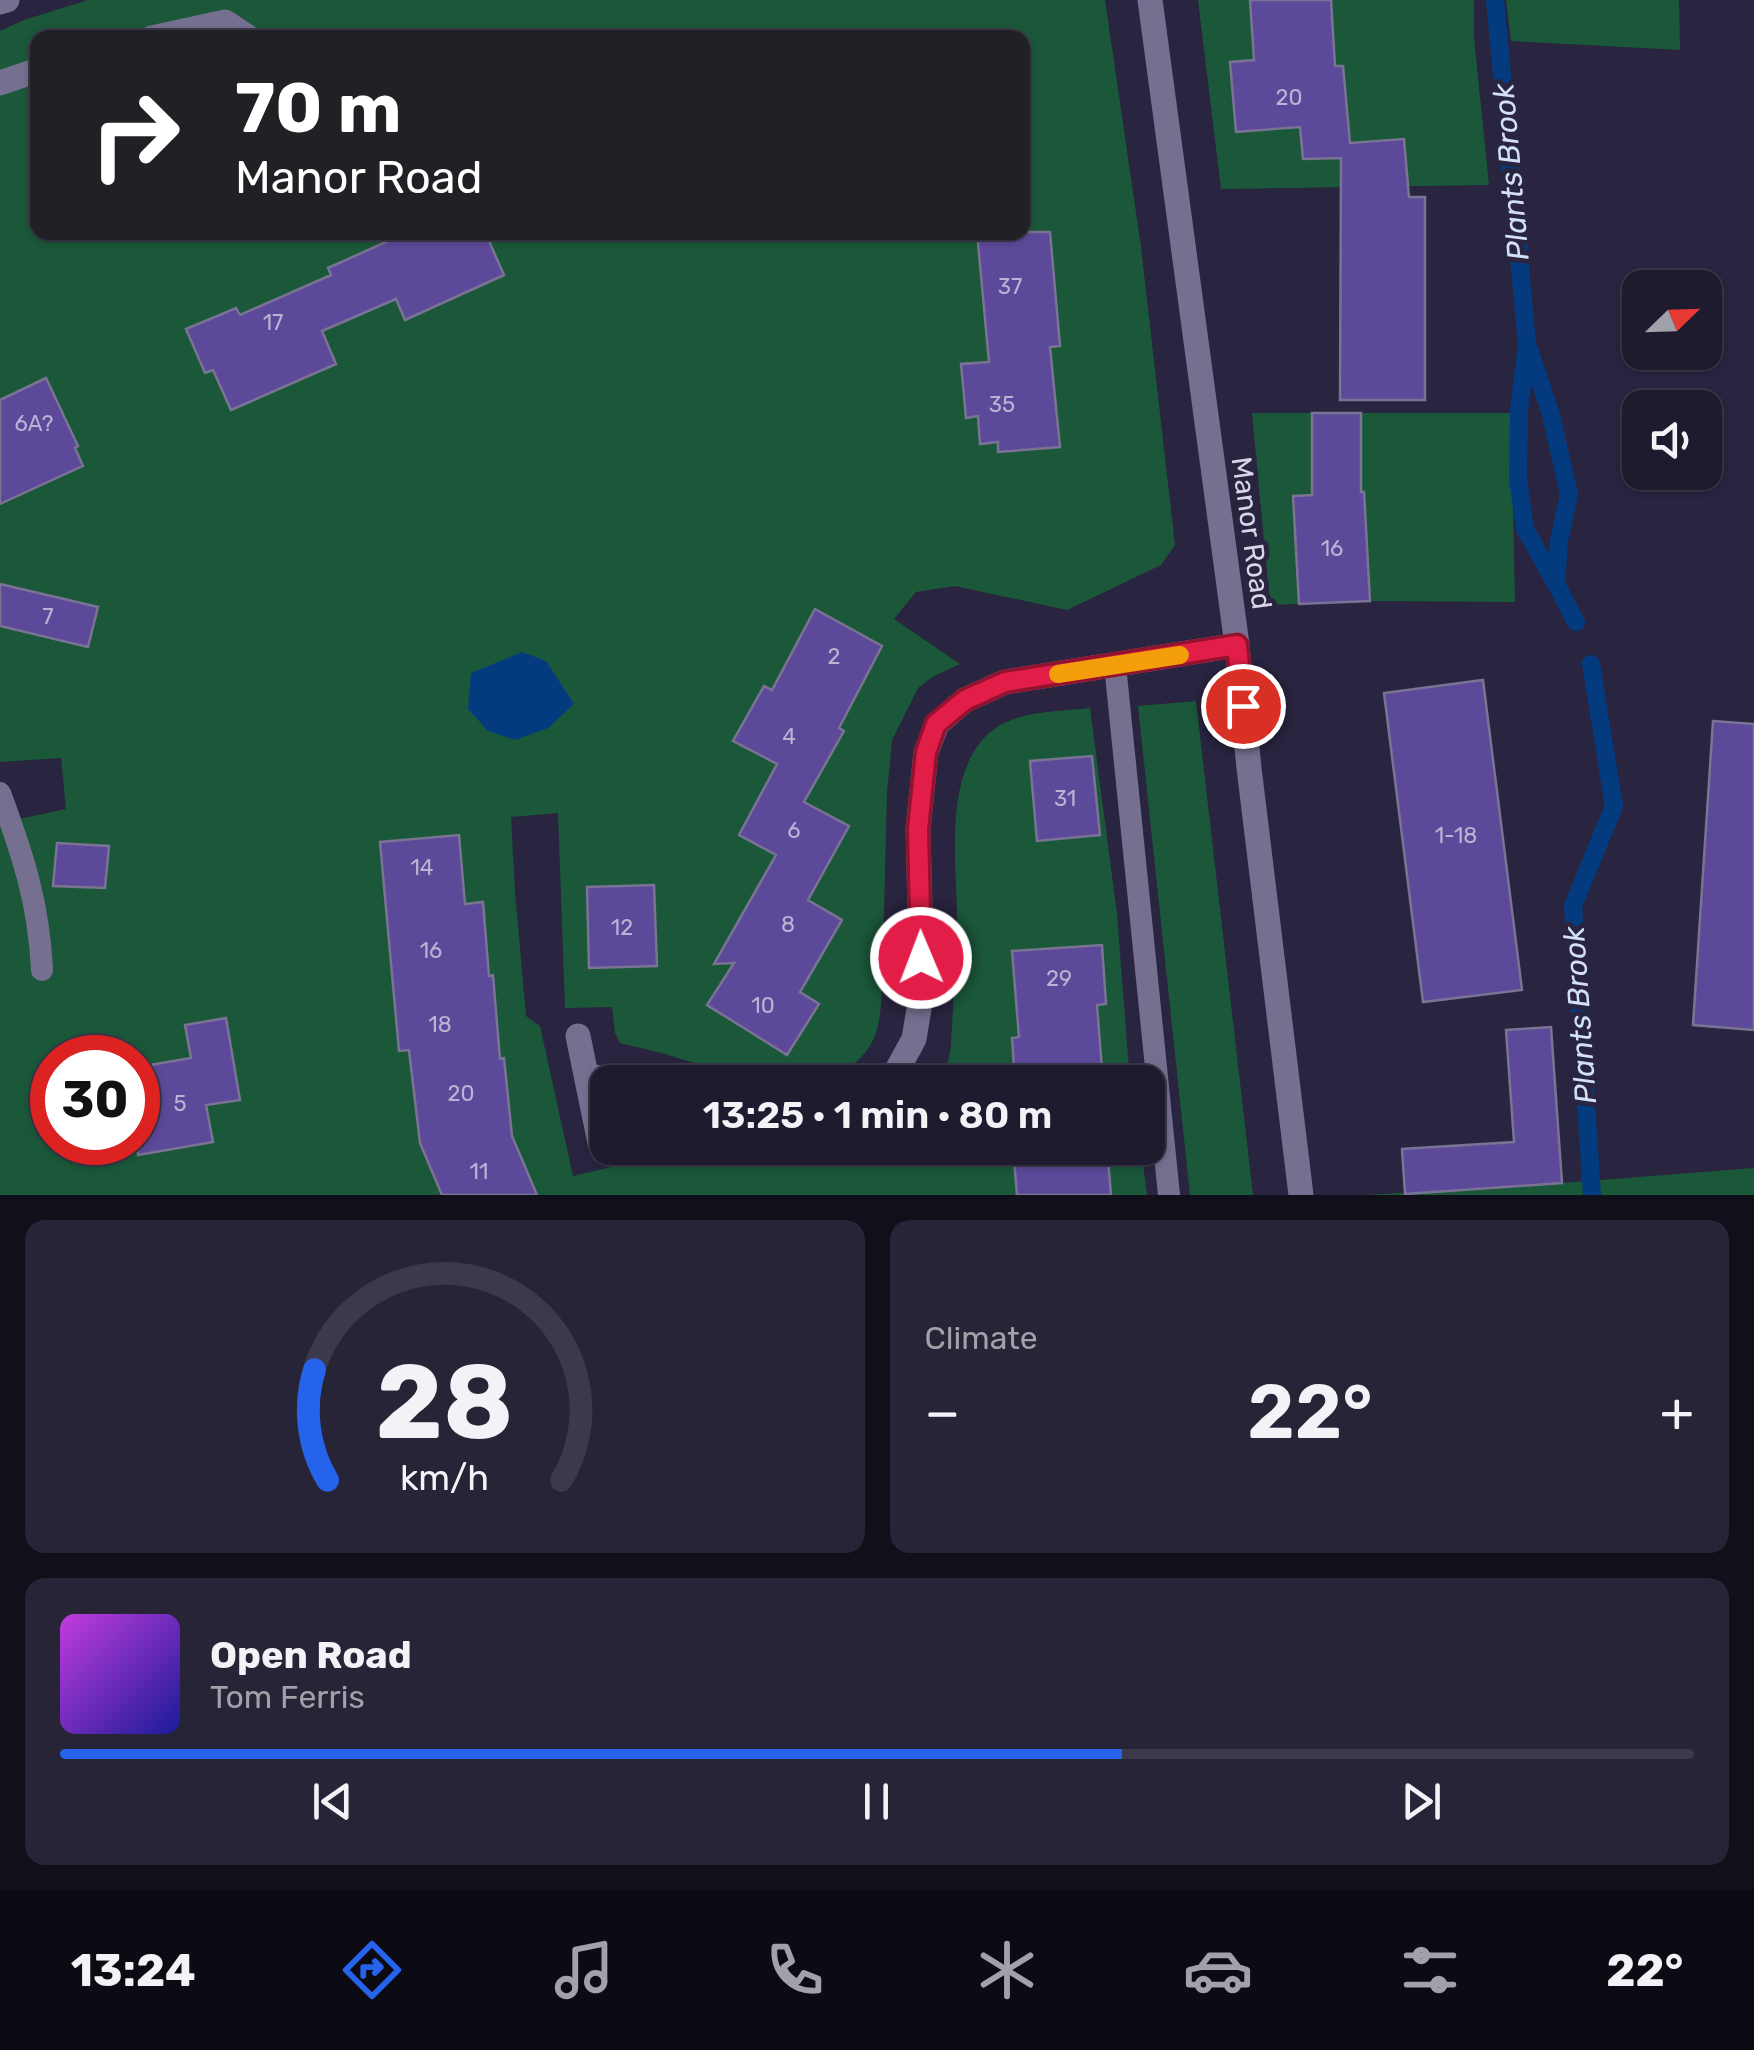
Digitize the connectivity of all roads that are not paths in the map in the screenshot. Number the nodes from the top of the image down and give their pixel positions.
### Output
1 (8, 0) edge
2 (1150, 0) edge
3 (0, 2) edge
4 (188, 30) edge
5 (237, 30) edge
6 (30, 73) edge
7 (0, 83) edge
8 (1237, 645) junction
9 (1115, 665) junction
10 (0, 793) edge
11 (42, 970) dead end
12 (578, 1036) dead end
13 (900, 1065) edge
14 (586, 1075) junction
15 (590, 1076) edge
16 (590, 1094) edge
17 (1169, 1195) edge
18 (1300, 1195) edge

1 - 3 street
2 - 8 street, Manor Road
4 - 5 street
6 - 7 street
8 - 9 street
8 - 18 street, Manor Road
9 - 13 street
9 - 17 lane
10 - 11 lane
12 - 14 street
14 - 15 street
14 - 16 street

